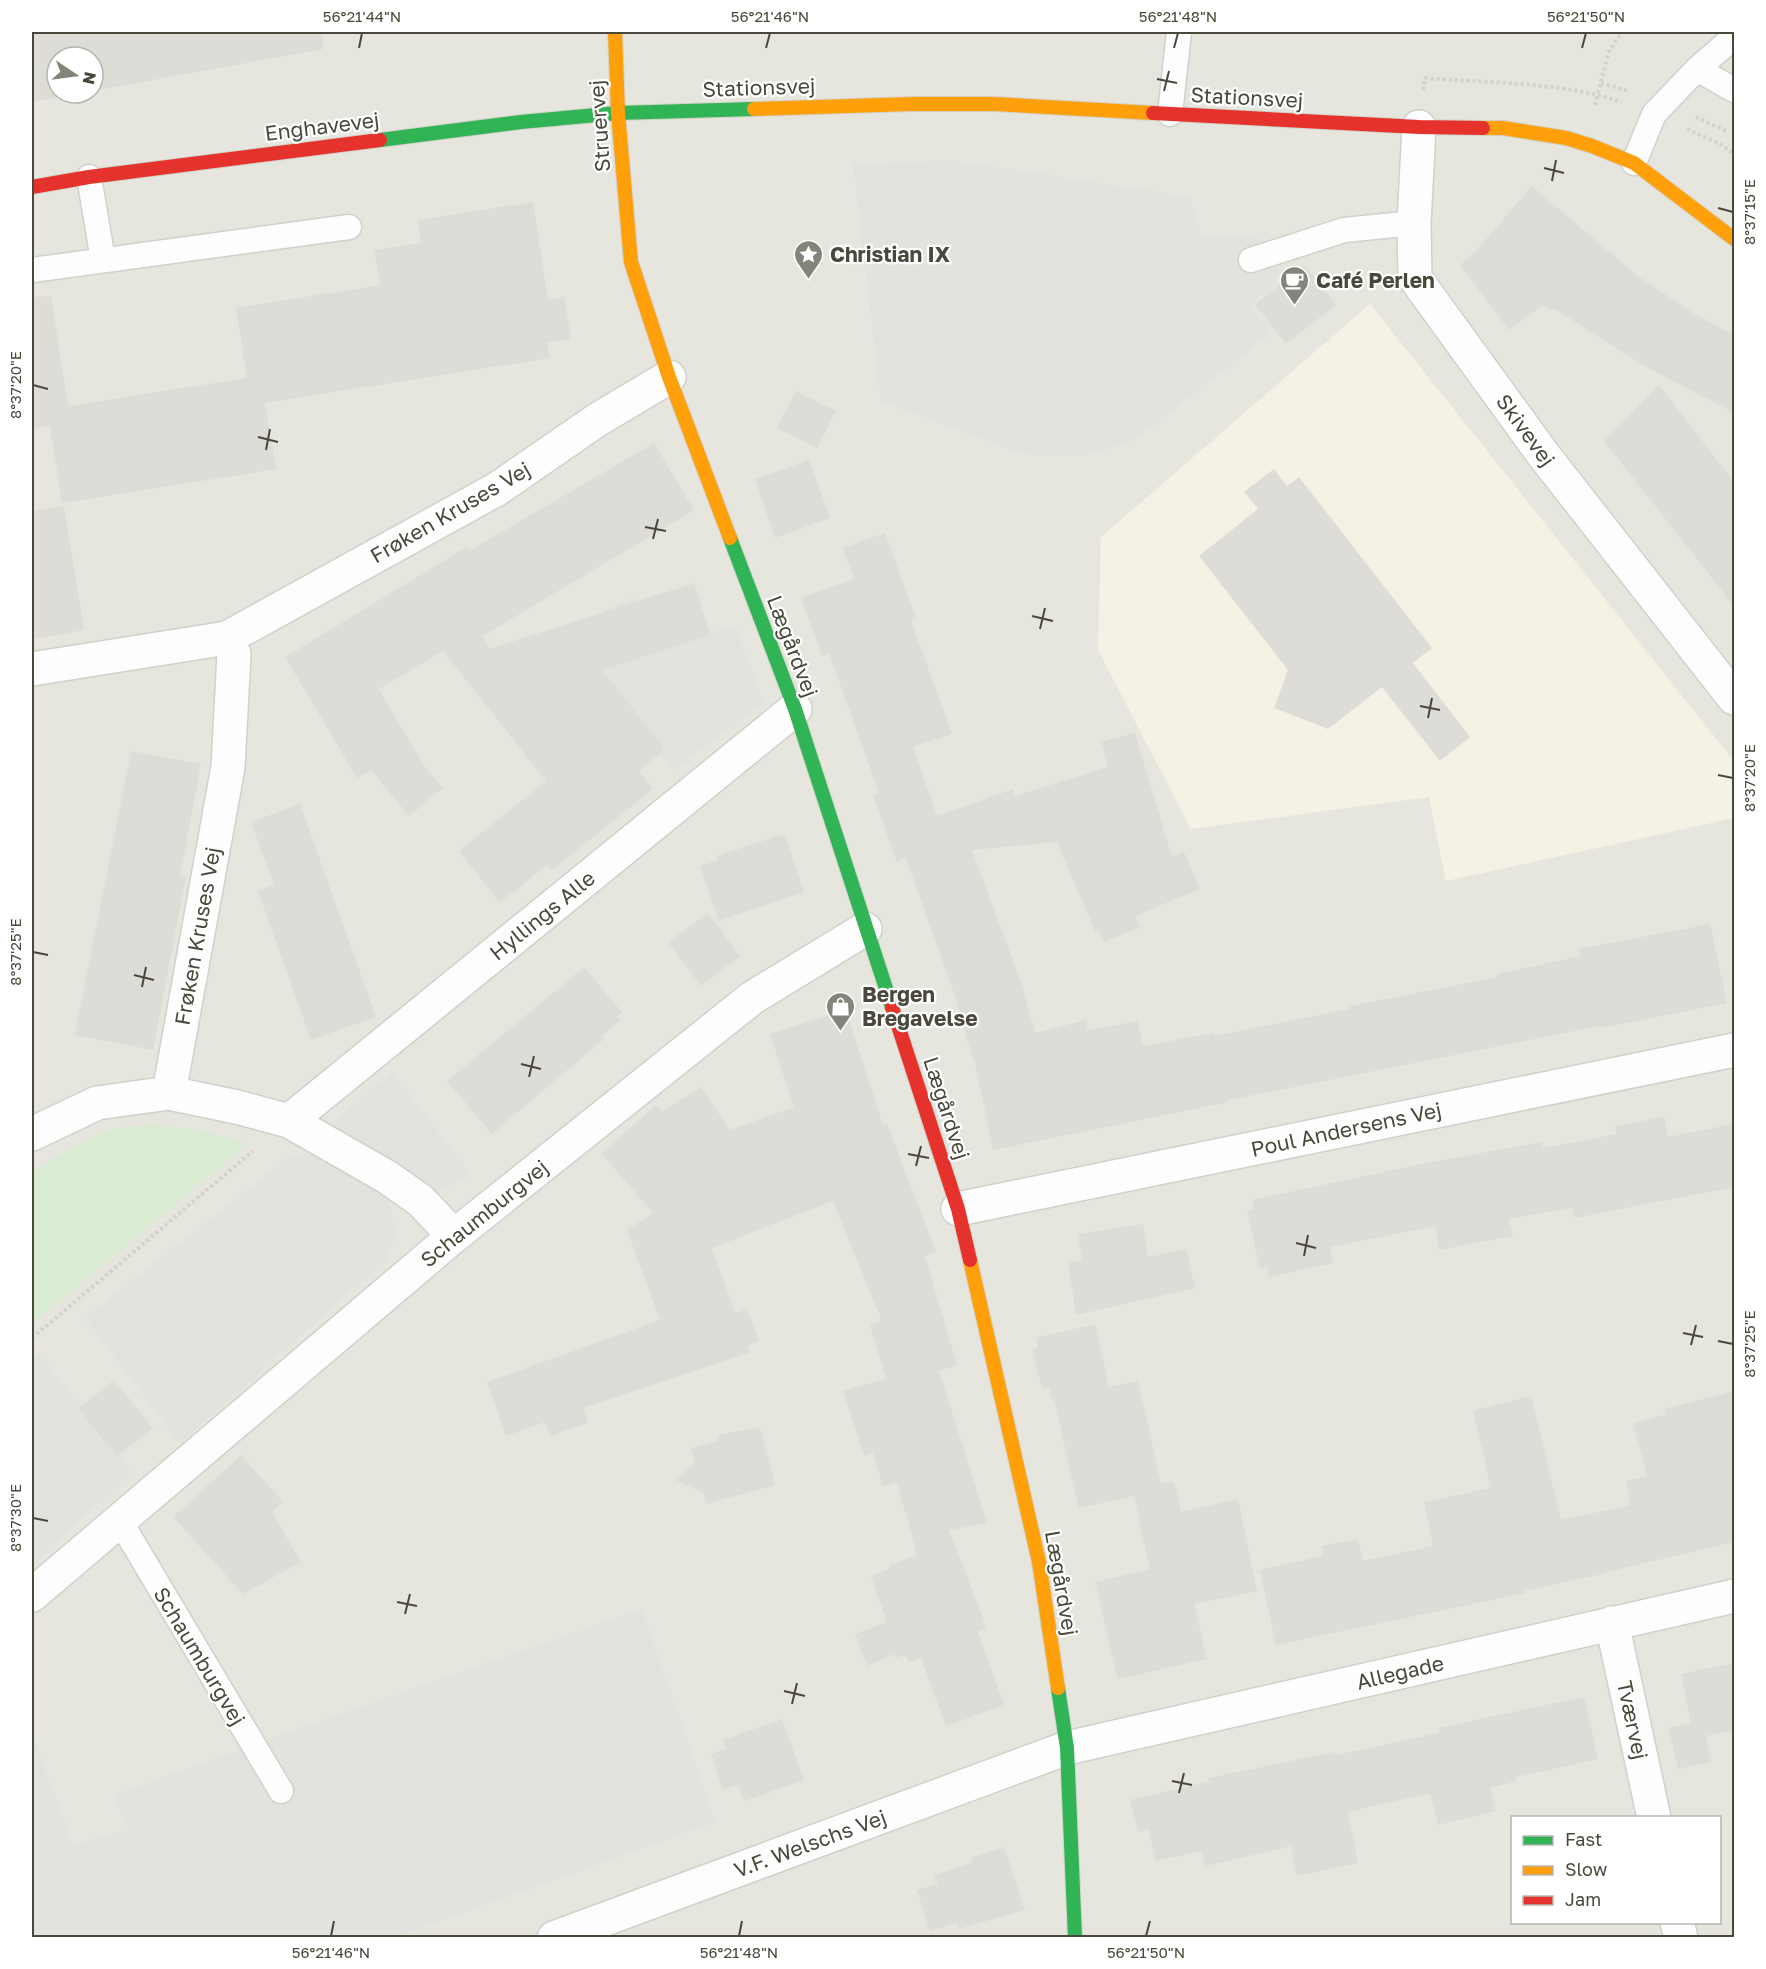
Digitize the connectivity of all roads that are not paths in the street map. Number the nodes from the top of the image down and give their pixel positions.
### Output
1 (615, 32) edge
2 (1179, 32) edge
3 (1734, 37) edge
4 (1697, 69) junction
5 (1734, 90) edge
6 (618, 113) junction
7 (1170, 114) junction
8 (1419, 127) junction
9 (1634, 163) junction
10 (89, 177) junction
11 (32, 187) edge
12 (627, 218) joint
13 (1414, 223) junction
14 (348, 227) dead end
15 (1734, 239) edge
16 (103, 260) junction
17 (1251, 260) dead end
18 (32, 270) edge
19 (669, 377) junction
20 (227, 638) junction
21 (32, 669) edge
22 (1734, 698) edge
23 (795, 709) junction
24 (865, 929) junction
25 (1734, 1050) edge
26 (169, 1093) junction
27 (289, 1121) junction
28 (32, 1134) edge
29 (958, 1209) junction
30 (454, 1236) junction
31 (120, 1521) junction
32 (32, 1595) edge
33 (1734, 1596) edge
34 (1612, 1623) junction
35 (1066, 1748) junction
36 (281, 1791) dead end
37 (1654, 1816) edge
38 (554, 1938) edge
39 (1075, 1938) edge

1 - 6 street, Struervej
2 - 7 lane
3 - 4 lane
4 - 5 lane
4 - 9 lane
6 - 7 street, Stationsvej
6 - 10 street, Enghavevej
6 - 12 street, Struervej
7 - 8 street, Stationsvej
8 - 9 street, Stationsvej
8 - 13 street, Skivevej
9 - 15 street, Stationsvej
10 - 11 street, Enghavevej
10 - 16 lane
12 - 19 street, Lægårdvej
13 - 17 lane
13 - 22 street, Skivevej
14 - 16 lane
16 - 18 lane
19 - 20 street, Frøken Kruses Vej
19 - 23 street, Lægårdvej
20 - 21 street, Frøken Kruses Vej
20 - 26 street, Frøken Kruses Vej
23 - 24 street, Lægårdvej
23 - 27 street, Hyllings Alle
24 - 29 street, Lægårdvej
24 - 30 street, Schaumburgvej
25 - 29 street, Poul Andersens Vej
26 - 27 street
26 - 28 street
27 - 30 street
29 - 35 street, Lægårdvej
30 - 31 street, Schaumburgvej
31 - 32 street, Schaumburgvej
31 - 36 lane, Schaumburgvej
33 - 34 street, Allegade
34 - 35 street, Allegade
34 - 37 street, Tværvej
35 - 38 street, V.F. Welschs Vej
35 - 39 street, Lægårdvej

